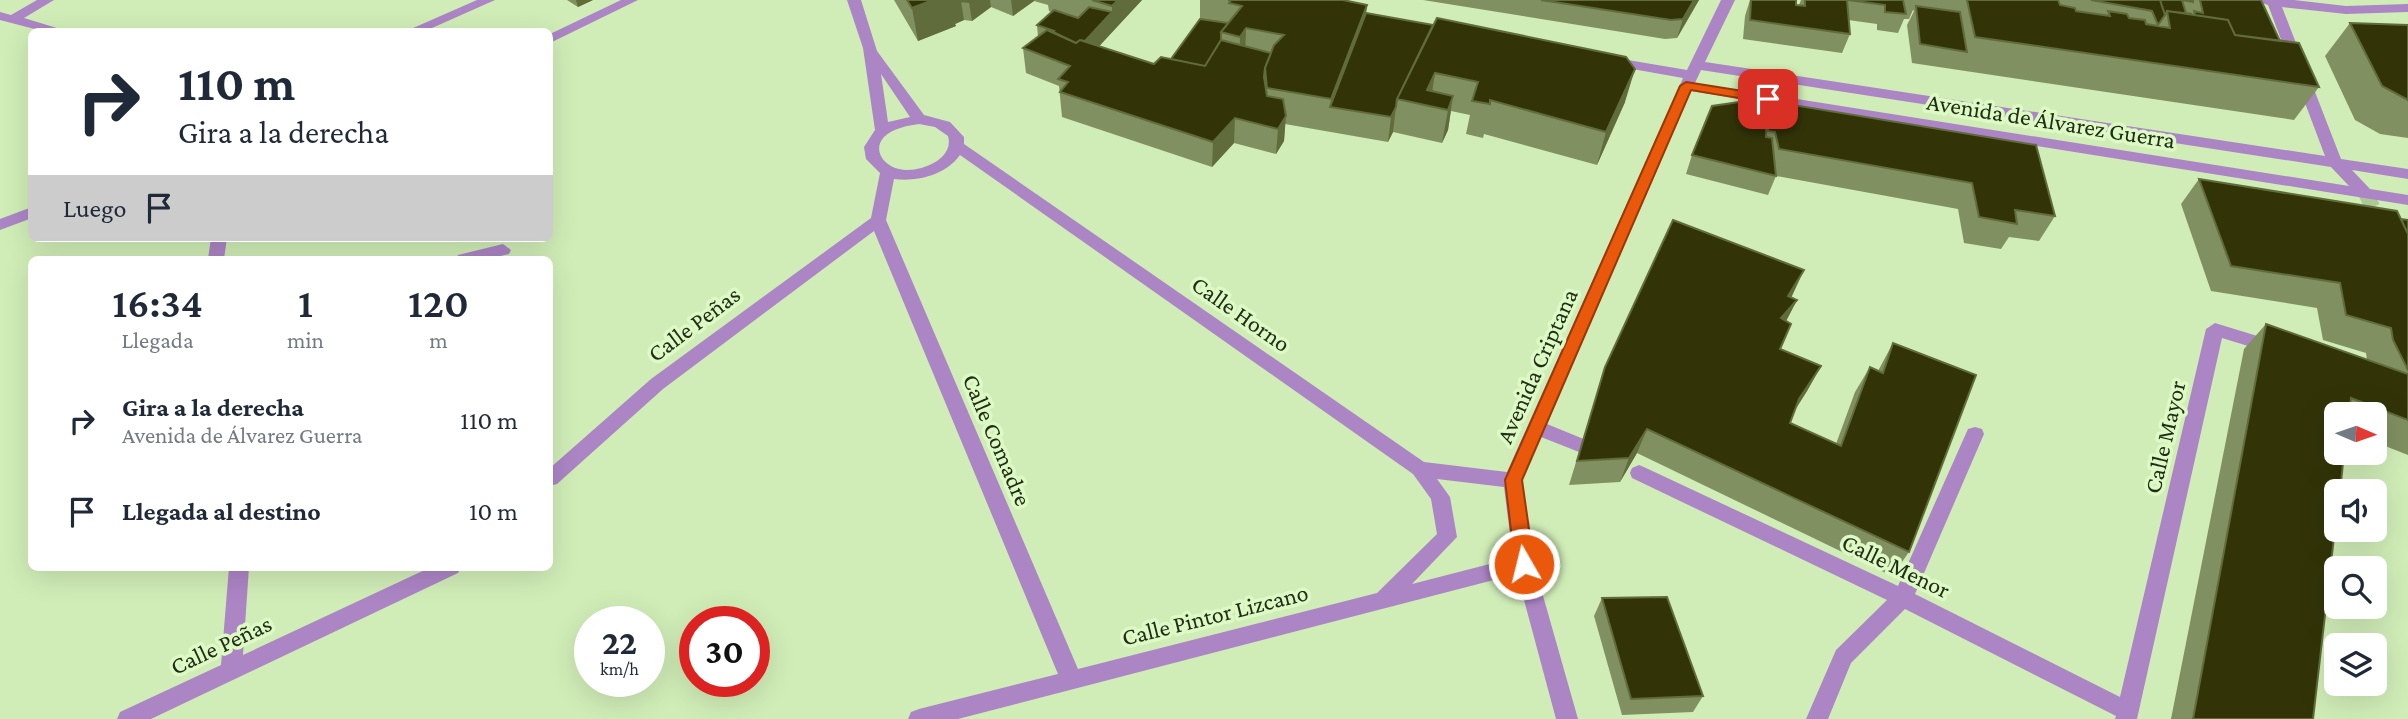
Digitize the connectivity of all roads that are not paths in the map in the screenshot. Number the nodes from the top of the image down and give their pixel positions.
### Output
1 (47, 0) edge
2 (488, 0) edge
3 (631, 0) edge
4 (854, 0) edge
5 (1728, 0) edge
6 (2267, 1) edge
7 (2408, 8) edge
8 (5, 18) edge
9 (47, 28) edge
10 (420, 28) edge
11 (553, 38) edge
12 (870, 48) junction
13 (1597, 59) edge
14 (1692, 75) junction
15 (919, 119) junction
16 (882, 130) junction
17 (957, 146) junction
18 (2333, 161) junction
19 (887, 172) junction
20 (2408, 174) edge
21 (2366, 194) junction
22 (2408, 200) edge
23 (28, 214) edge
24 (878, 220) junction
25 (0, 225) edge
26 (503, 250) dead end
27 (477, 256) edge
28 (2294, 355) edge
29 (1538, 428) junction
30 (1975, 434) dead end
31 (1579, 445) edge
32 (1420, 469) junction
33 (1639, 473) edge
34 (553, 476) edge
35 (1513, 480) junction
36 (1524, 564) junction
37 (239, 571) edge
38 (442, 571) edge
39 (1903, 598) junction
40 (1382, 600) junction
41 (230, 668) junction
42 (1072, 678) junction
43 (2127, 715) edge
44 (128, 719) edge
45 (919, 719) edge
46 (1567, 719) edge
47 (1817, 719) edge

1 - 8 street
2 - 10 street
3 - 11 street
4 - 12 street
5 - 14 street, Avenida Criptana
6 - 7 street
6 - 18 street
8 - 9 street
12 - 15 street
12 - 16 street
13 - 14 street
14 - 18 street, Avenida de Álvarez Guerra
14 - 21 street, Avenida de Álvarez Guerra
14 - 29 street, Avenida Criptana
15 - 16 street
15 - 17 street
16 - 19 street
17 - 19 street
17 - 32 street, Calle Horno
18 - 20 street, Avenida de Álvarez Guerra
18 - 21 street
19 - 24 street
21 - 22 street, Avenida de Álvarez Guerra
23 - 25 street
24 - 34 street, Calle Peñas
24 - 42 street, Calle Comadre
26 - 27 street
28 - 43 street, Calle Mayor
29 - 31 street
29 - 35 street, Avenida Criptana
30 - 39 street
32 - 35 street, Calle Horno
32 - 40 street
33 - 39 street, Calle Menor
35 - 36 street, Avenida Criptana
36 - 40 street, Calle Pintor Lizcano
36 - 46 street, Avenida Criptana
37 - 41 street
38 - 41 street, Calle Peñas
39 - 43 street, Calle Menor
39 - 47 street
40 - 42 street, Calle Pintor Lizcano
41 - 44 street, Calle Peñas
42 - 45 street, Calle Pintor Lizcano

